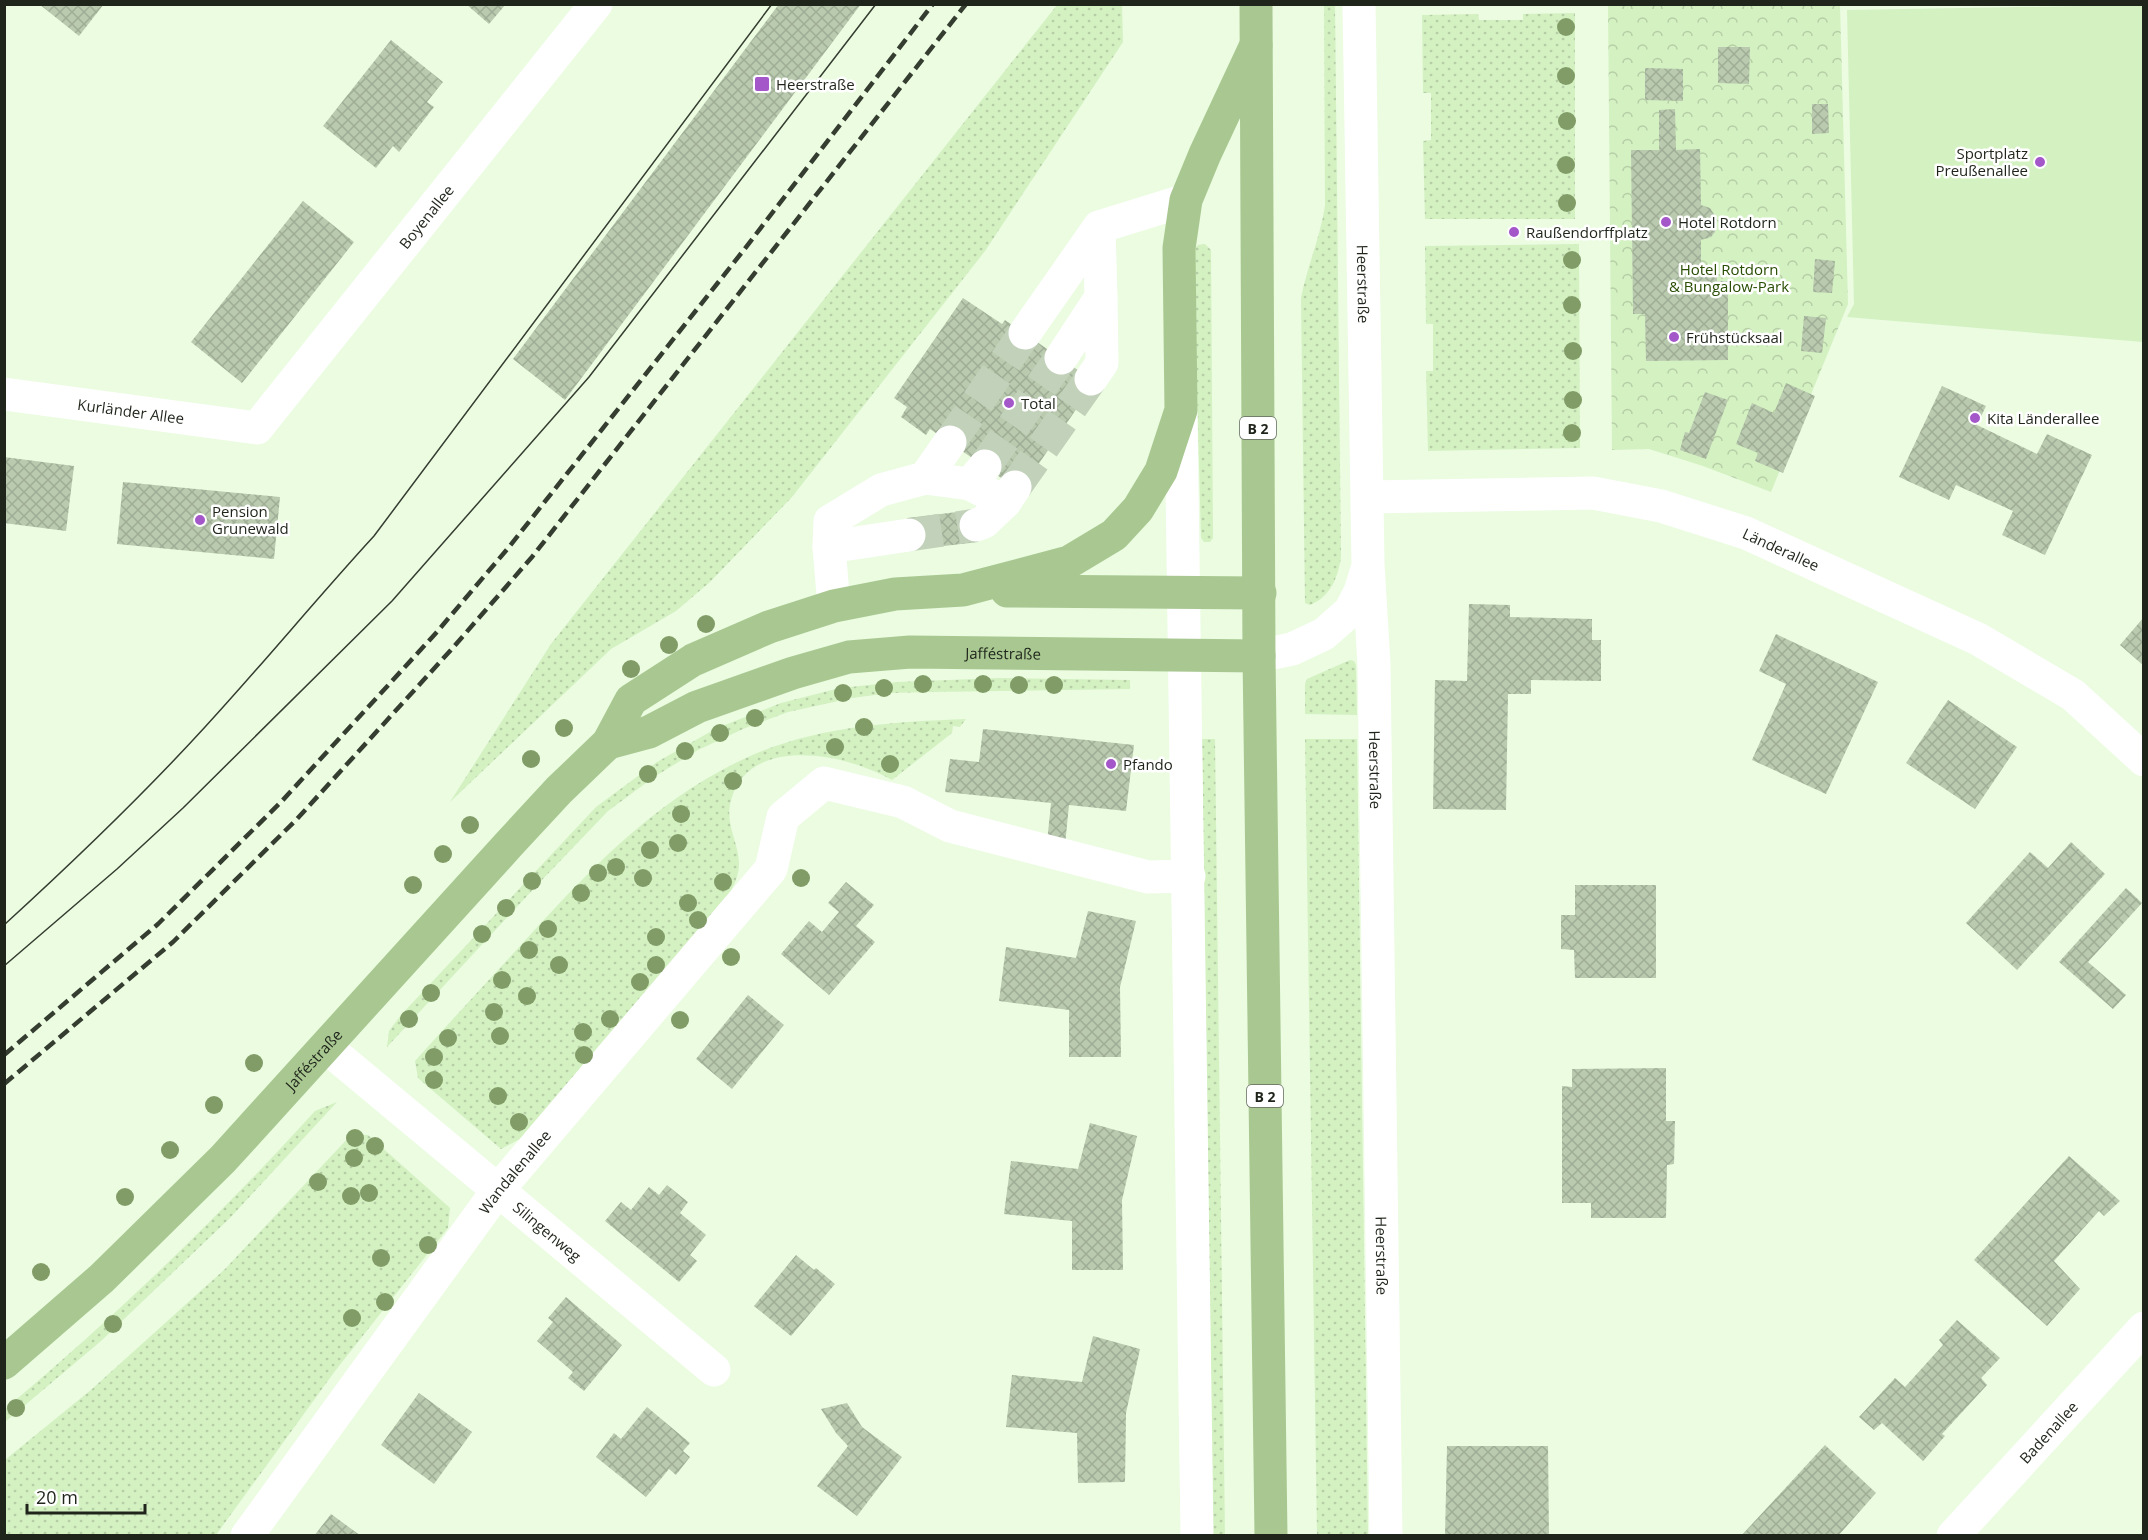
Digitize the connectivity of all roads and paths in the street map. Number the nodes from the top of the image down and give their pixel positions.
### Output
1 (596, 4) edge
2 (1256, 4) edge
3 (1359, 4) edge
4 (1256, 45) junction
5 (1186, 200) junction
6 (1099, 227) junction
7 (1101, 297) junction
8 (1025, 333) tunnel mouth
9 (1061, 358) tunnel mouth
10 (1091, 379) tunnel mouth
11 (4, 394) edge
12 (1181, 410) junction
13 (257, 428) joint
14 (950, 442) tunnel mouth
15 (925, 478) junction
16 (1368, 497) junction
17 (976, 525) tunnel mouth
18 (909, 535) tunnel mouth
19 (829, 547) junction
20 (1368, 564) junction
21 (963, 590) junction
22 (1184, 592) junction
23 (1260, 592) junction
24 (834, 606) junction
25 (1185, 655) junction
26 (1260, 656) junction
27 (609, 742) junction
28 (2144, 760) edge
29 (1189, 876) junction
30 (326, 1047) junction
31 (498, 1190) junction
32 (2144, 1328) edge
33 (4, 1363) edge
34 (714, 1370) dead end
35 (247, 1536) edge
36 (1197, 1536) edge
37 (1271, 1536) edge
38 (1386, 1536) edge
39 (1953, 1536) edge

1 - 13 street, Boyenallee
2 - 4 main road, B 2
3 - 16 street, Heerstraße
4 - 5 main road
4 - 23 main road, B 2
5 - 6 street
5 - 12 main road
6 - 7 street
6 - 8 street
7 - 9 street
7 - 10 street
11 - 13 street, Kurländer Allee
12 - 21 main road, Jafféstraße
12 - 22 street
14 - 15 street
15 - 17 street
15 - 19 street
16 - 20 street, Heerstraße
16 - 28 street, Länderallee
18 - 19 street
19 - 24 street
20 - 26 street, Jafféstraße
20 - 38 street, Heerstraße
21 - 22 main road, Jafféstraße
21 - 24 main road, Jafféstraße
22 - 23 main road, Jafféstraße
22 - 25 street
23 - 26 main road, B 2
24 - 27 main road, Jafféstraße
25 - 26 main road, Jafféstraße
25 - 27 main road, Jafféstraße
25 - 29 street
26 - 37 main road, B 2
27 - 30 main road, Jafféstraße
29 - 31 street, Wandalenallee
29 - 36 street
30 - 31 street, Silingenweg
30 - 33 main road, Jafféstraße
31 - 34 street, Silingenweg
31 - 35 street, Wandalenallee
32 - 39 street, Badenallee

